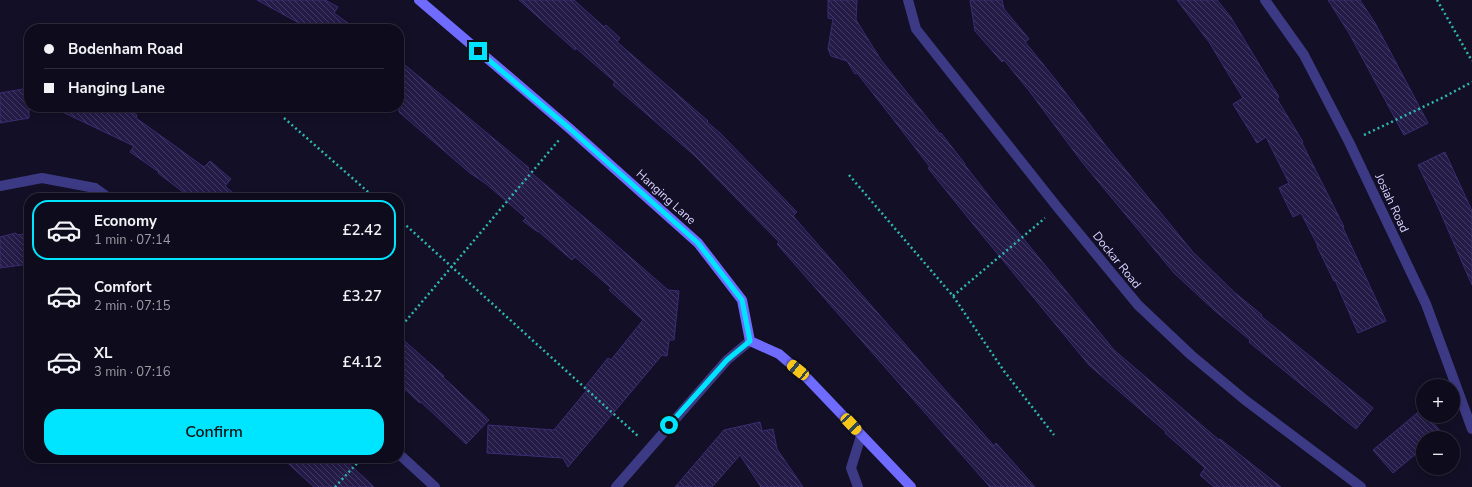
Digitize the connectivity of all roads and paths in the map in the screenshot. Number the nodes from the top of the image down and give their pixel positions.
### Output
1 (419, 0) edge
2 (908, 0) edge
3 (1265, 0) edge
4 (1437, 0) edge
5 (1472, 61) edge
6 (1472, 82) edge
7 (284, 118) dead end
8 (569, 128) junction
9 (1349, 142) junction
10 (849, 175) dead end
11 (0, 186) edge
12 (102, 193) edge
13 (369, 193) edge
14 (1058, 208) junction
15 (404, 224) edge
16 (452, 267) junction
17 (953, 296) junction
18 (404, 323) edge
19 (750, 341) junction
20 (1472, 429) edge
21 (1054, 435) dead end
22 (861, 436) junction
23 (650, 447) junction
24 (404, 459) edge
25 (357, 463) edge
26 (335, 487) edge
27 (435, 487) edge
28 (616, 487) edge
29 (858, 487) edge
30 (911, 487) edge
31 (1361, 487) edge

1 - 8 street, Hanging Lane
2 - 14 street, Dockar Road
3 - 9 street, Josiah Road
4 - 5 path
6 - 9 path
7 - 13 path
8 - 16 path
8 - 19 street, Hanging Lane
9 - 20 street, Josiah Road
10 - 17 path
11 - 12 street
14 - 17 path
14 - 31 street, Dockar Road
15 - 16 path
16 - 18 path
16 - 23 path
17 - 21 path
19 - 22 street
19 - 23 street
22 - 29 street
22 - 30 street
23 - 28 street
24 - 27 street
25 - 26 path

